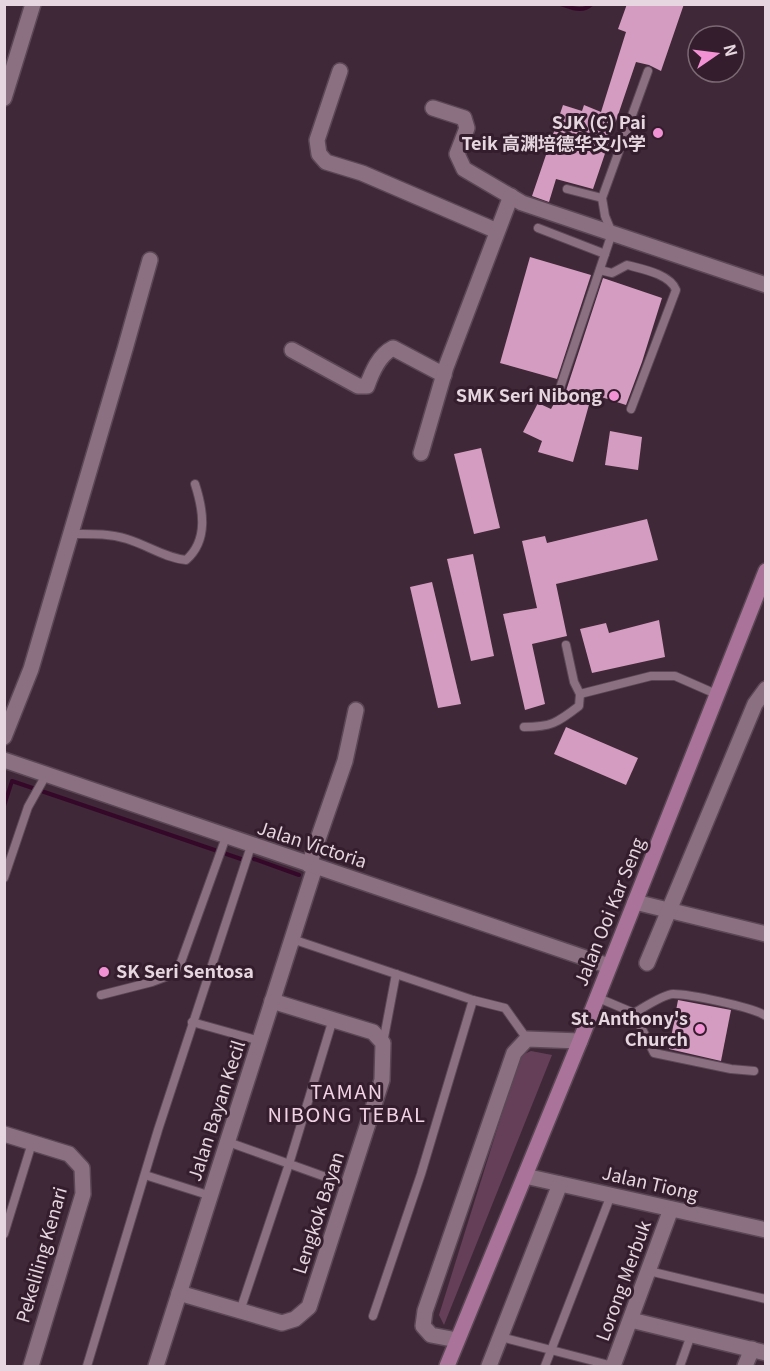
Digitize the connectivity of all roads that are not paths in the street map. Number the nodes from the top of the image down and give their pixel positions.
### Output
1 (33, 4) edge
2 (340, 71) dead end
3 (648, 71) dead end
4 (4, 98) edge
5 (433, 108) dead end
6 (567, 189) dead end
7 (511, 196) junction
8 (602, 198) junction
9 (537, 228) dead end
10 (497, 231) junction
11 (612, 233) junction
12 (605, 254) junction
13 (150, 260) dead end
14 (600, 270) junction
15 (765, 285) edge
16 (292, 350) dead end
17 (444, 375) junction
18 (560, 391) dead end
19 (631, 409) dead end
20 (421, 453) dead end
21 (195, 484) dead end
22 (71, 534) junction
23 (765, 571) edge
24 (566, 645) dead end
25 (765, 689) edge
26 (580, 694) junction
27 (716, 694) junction
28 (356, 710) dead end
29 (524, 727) dead end
30 (4, 737) edge
31 (5, 764) edge
32 (44, 780) junction
33 (224, 842) junction
34 (252, 846) junction
35 (312, 866) junction
36 (4, 878) edge
37 (635, 902) junction
38 (667, 911) junction
39 (765, 934) edge
40 (292, 939) junction
41 (647, 963) dead end
42 (609, 966) junction
43 (396, 974) junction
44 (101, 995) dead end
45 (597, 998) junction
46 (474, 1000) junction
47 (272, 1001) junction
48 (634, 1013) junction
49 (765, 1016) edge
50 (333, 1019) junction
51 (192, 1022) junction
52 (527, 1039) junction
53 (260, 1041) junction
54 (580, 1041) junction
55 (383, 1043) junction
56 (754, 1071) dead end
57 (4, 1134) edge
58 (228, 1142) junction
59 (32, 1143) junction
60 (289, 1164) junction
61 (145, 1175) junction
62 (525, 1176) junction
63 (560, 1184) junction
64 (348, 1185) junction
65 (611, 1195) junction
66 (211, 1196) junction
67 (671, 1209) junction
68 (765, 1230) edge
69 (4, 1234) edge
70 (649, 1271) junction
71 (179, 1293) junction
72 (765, 1299) edge
73 (240, 1311) junction
74 (373, 1316) dead end
75 (630, 1320) junction
76 (691, 1335) junction
77 (501, 1337) junction
78 (457, 1340) junction
79 (551, 1350) junction
80 (759, 1351) edge
81 (31, 1366) edge
82 (87, 1366) edge
83 (156, 1366) edge
84 (447, 1366) edge
85 (489, 1366) edge
86 (545, 1366) edge
87 (613, 1366) edge
88 (680, 1366) edge
89 (745, 1366) edge

1 - 4 street
2 - 10 street
3 - 8 lane
5 - 7 street
6 - 8 lane
7 - 10 street
7 - 11 street
8 - 11 lane
9 - 12 lane
10 - 17 street
11 - 12 lane
11 - 15 street
12 - 14 lane
13 - 22 street
14 - 18 lane
14 - 19 lane
16 - 17 street
17 - 20 street
21 - 22 lane
22 - 30 street
23 - 27 main road, Jalan Ooi Kar Seng
24 - 26 lane
25 - 38 street
26 - 27 lane
26 - 29 lane
27 - 37 main road, Jalan Ooi Kar Seng
28 - 35 street, Jalan Bayan Kecil
31 - 32 street, Jalan Victoria
32 - 33 street, Jalan Victoria
32 - 36 lane
33 - 34 street, Jalan Victoria
33 - 44 lane
34 - 35 street, Jalan Victoria
34 - 51 lane
35 - 40 street, Jalan Bayan Kecil
35 - 42 street, Jalan Victoria
37 - 38 street
37 - 42 main road, Jalan Ooi Kar Seng
38 - 39 street
38 - 41 street
40 - 43 lane
40 - 47 street, Jalan Bayan Kecil
42 - 45 main road, Jalan Ooi Kar Seng
43 - 46 lane
43 - 55 lane
45 - 48 lane
45 - 54 main road, Jalan Ooi Kar Seng
46 - 52 lane
46 - 74 lane
47 - 50 street
47 - 53 street, Jalan Bayan Kecil
48 - 49 lane
48 - 56 lane
50 - 55 street
50 - 60 lane
51 - 53 lane
51 - 61 lane
52 - 54 street
52 - 78 street
53 - 58 street, Jalan Bayan Kecil
54 - 62 main road, Jalan Ooi Kar Seng
55 - 64 street, Lengkok Bayan
57 - 59 street, Pekeliling Kenari
58 - 60 lane
58 - 66 street, Jalan Bayan Kecil
59 - 69 lane
59 - 81 street, Pekeliling Kenari
60 - 64 lane
60 - 73 lane
61 - 66 lane
61 - 82 lane
62 - 63 street, Jalan Tiong
62 - 78 main road, Jalan Ooi Kar Seng
63 - 65 street, Jalan Tiong
63 - 77 street
64 - 73 street, Lengkok Bayan
65 - 67 street, Jalan Tiong
65 - 79 lane
66 - 71 street, Jalan Bayan Kecil
67 - 68 street, Jalan Tiong
67 - 70 street, Lorong Merbuk
70 - 72 lane
70 - 75 street, Lorong Merbuk
71 - 73 street, Lengkok Bayan
71 - 83 street, Jalan Bayan Kecil
75 - 76 street
75 - 87 street, Lorong Merbuk
76 - 80 street
76 - 88 lane
77 - 79 lane
77 - 85 street
78 - 84 main road, Jalan Ooi Kar Seng
79 - 86 lane
79 - 87 lane
80 - 89 street

